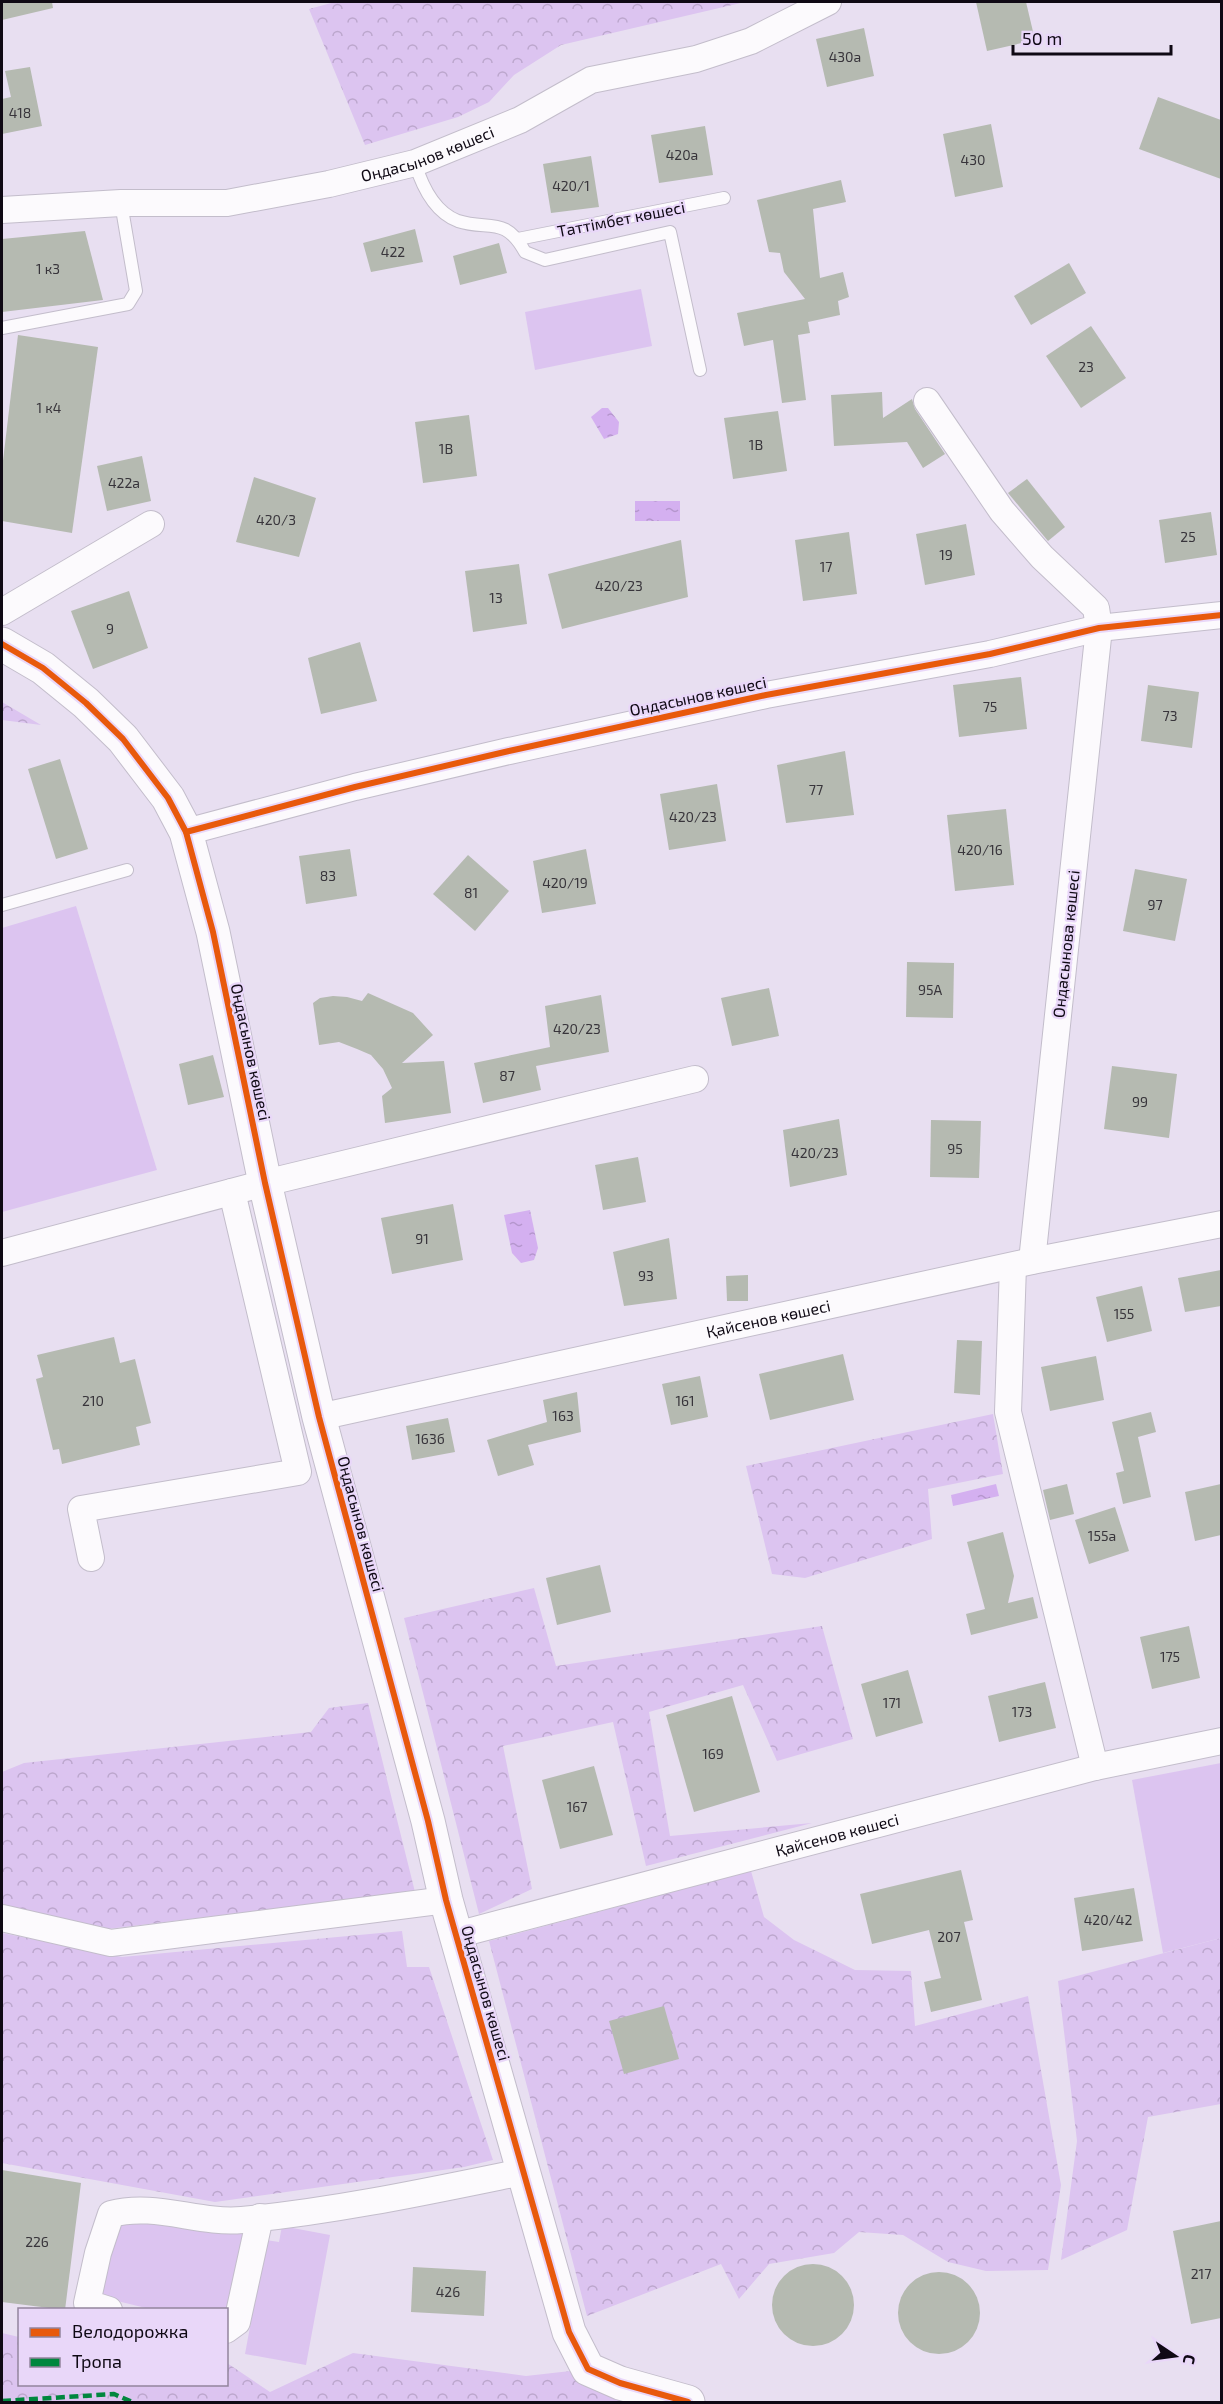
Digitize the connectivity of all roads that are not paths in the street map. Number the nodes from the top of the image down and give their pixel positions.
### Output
1 (828, 2) edge
2 (415, 163) junction
3 (724, 198) dead end
4 (121, 203) junction
5 (2, 210) edge
6 (518, 239) junction
7 (2, 328) edge
8 (700, 370) dead end
9 (927, 401) dead end
10 (151, 524) dead end
11 (2, 612) edge
12 (1221, 615) edge
13 (1099, 628) junction
14 (2, 644) edge
15 (186, 832) junction
16 (126, 870) dead end
17 (2, 905) edge
18 (695, 1079) dead end
19 (265, 1184) junction
20 (232, 1192) junction
21 (1221, 1224) edge
22 (2, 1253) edge
23 (1023, 1264) junction
24 (319, 1418) junction
25 (91, 1558) dead end
26 (1221, 1741) edge
27 (1095, 1767) junction
28 (446, 1900) junction
29 (2, 1918) edge
30 (456, 1935) junction
31 (522, 2172) junction
32 (260, 2217) junction
33 (103, 2308) edge
34 (228, 2329) edge
35 (688, 2403) edge

1 - 2 street, Оңдасынов көшесі
2 - 4 street, Оңдасынов көшесі
2 - 6 lane
3 - 6 lane, Таттімбет көшесі
4 - 5 street, Оңдасынов көшесі
4 - 7 lane
6 - 8 lane
9 - 13 street
10 - 11 street
12 - 13 street, Ондасынов көшесі
13 - 15 street, Ондасынов көшесі
13 - 23 street, Ондасынова көшесі
14 - 15 street, Оңдасынов көшесі
15 - 19 street, Оңдасынов көшесі
16 - 17 lane
18 - 19 street
19 - 20 street
19 - 24 street, Оңдасынов көшесі
20 - 22 street
20 - 25 street
21 - 23 street, Қайсенов көшесі
23 - 24 street, Қайсенов көшесі
23 - 27 street, Ондасынова көшесі
24 - 28 street, Оңдасынов көшесі
26 - 27 street, Қайсенов көшесі
27 - 30 street, Қайсенов көшесі
28 - 29 street
28 - 30 street, Оңдасынов көшесі
30 - 31 street, Оңдасынов көшесі
31 - 32 street
31 - 35 street, Оңдасынов көшесі
32 - 33 street
32 - 34 street

